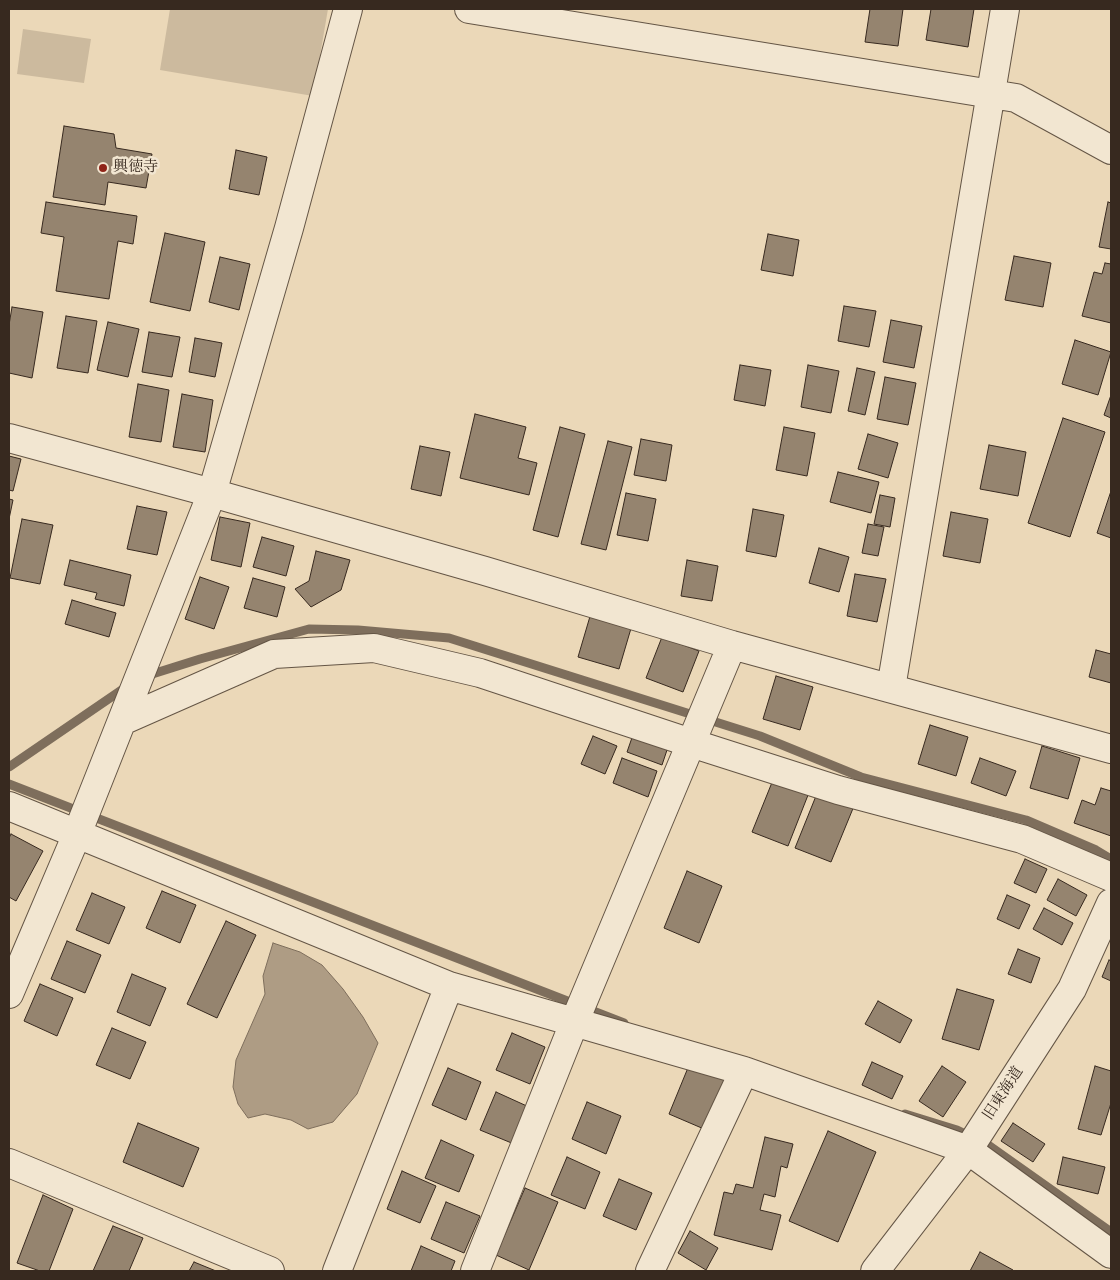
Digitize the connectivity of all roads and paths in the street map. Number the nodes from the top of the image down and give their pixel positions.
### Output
1 (348, 9) edge
2 (468, 9) edge
3 (1005, 9) edge
4 (992, 93) junction
5 (1111, 150) edge
6 (9, 438) edge
7 (212, 493) junction
8 (732, 645) junction
9 (891, 688) junction
10 (122, 721) junction
11 (691, 743) junction
12 (1111, 749) edge
13 (9, 806) edge
14 (77, 834) junction
15 (1111, 877) edge
16 (1111, 903) edge
17 (449, 986) junction
18 (9, 994) edge
19 (574, 1023) junction
20 (744, 1071) junction
21 (968, 1150) junction
22 (9, 1162) edge
23 (1105, 1257) edge
24 (270, 1271) edge
25 (337, 1271) edge
26 (475, 1271) edge
27 (650, 1271) edge
28 (875, 1271) edge

1 - 7 street
2 - 4 street
3 - 4 street
4 - 5 street
4 - 9 street
6 - 7 street
7 - 8 street
7 - 10 street
8 - 9 street
8 - 11 street
9 - 12 street
10 - 11 street
10 - 14 street
11 - 15 street
11 - 19 street
13 - 14 street
14 - 17 street
14 - 18 street
16 - 21 street, 旧東海道
17 - 19 street
17 - 25 street
19 - 20 street
19 - 26 street
20 - 21 street
20 - 27 street
21 - 23 street
21 - 28 street, 旧東海道
22 - 24 street

